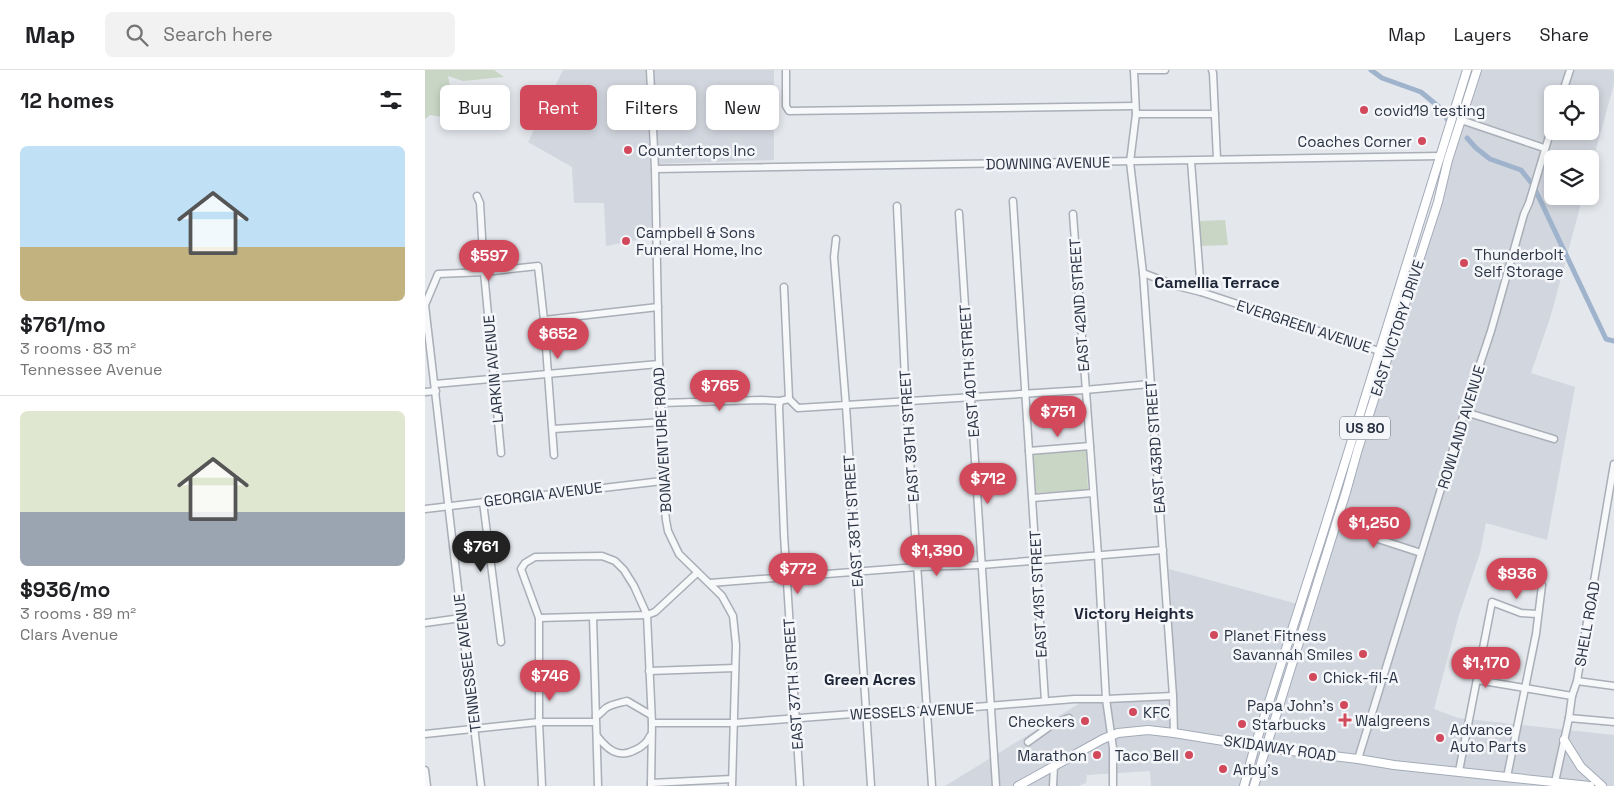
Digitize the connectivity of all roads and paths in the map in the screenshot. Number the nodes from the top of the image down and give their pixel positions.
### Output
1 (651, 70) edge
2 (786, 70) edge
3 (1134, 70) edge
4 (1165, 70) edge
5 (1212, 70) edge
6 (1467, 70) edge
7 (1477, 70) edge
8 (1570, 70) edge
9 (1565, 85) edge
10 (1135, 106) junction
11 (1136, 114) junction
12 (1215, 114) junction
13 (1461, 120) junction
14 (1547, 140) edge
15 (1544, 148) junction
16 (1441, 156) junction
17 (1217, 159) junction
18 (1191, 161) junction
19 (1130, 162) junction
20 (655, 169) junction
21 (477, 196) dead end
22 (1439, 196) junction
23 (1013, 201) dead end
24 (897, 206) dead end
25 (959, 213) dead end
26 (1073, 214) dead end
27 (836, 239) dead end
28 (484, 272) junction
29 (1143, 273) junction
30 (784, 287) dead end
31 (1201, 292) junction
32 (1394, 303) junction
33 (1404, 306) junction
34 (658, 307) junction
35 (544, 320) junction
36 (1379, 351) junction
37 (659, 364) junction
38 (548, 375) junction
39 (495, 378) junction
40 (1150, 384) junction
41 (435, 387) junction
42 (1085, 390) junction
43 (425, 392) edge
44 (1025, 394) junction
45 (971, 397) junction
46 (789, 399) junction
47 (780, 401) junction
48 (906, 401) junction
49 (661, 403) junction
50 (846, 406) junction
51 (1465, 412) junction
52 (662, 422) junction
53 (553, 429) junction
54 (1554, 439) dead end
55 (1090, 446) junction
56 (1353, 448) junction
57 (1029, 451) junction
58 (501, 452) dead end
59 (554, 455) dead end
60 (1614, 464) edge
61 (662, 481) junction
62 (1612, 491) edge
63 (1093, 493) junction
64 (1033, 498) junction
65 (483, 502) junction
66 (448, 506) junction
67 (425, 509) edge
68 (1337, 521) junction
69 (1163, 550) junction
70 (1421, 553) junction
71 (1098, 555) junction
72 (1036, 560) junction
73 (981, 565) junction
74 (917, 567) junction
75 (857, 572) junction
76 (697, 573) junction
77 (786, 578) junction
78 (710, 583) junction
79 (1542, 584) dead end
80 (1538, 614) junction
81 (647, 615) junction
82 (593, 617) junction
83 (461, 618) junction
84 (539, 618) junction
85 (425, 623) edge
86 (501, 642) dead end
87 (735, 668) junction
88 (649, 671) junction
89 (1477, 680) junction
90 (1577, 681) junction
91 (1614, 686) edge
92 (1525, 688) junction
93 (1173, 696) junction
94 (1573, 696) junction
95 (1106, 699) junction
96 (1045, 701) junction
97 (991, 706) junction
98 (926, 711) junction
99 (866, 714) junction
100 (651, 715) junction
101 (795, 718) junction
102 (1069, 718) dead end
103 (1569, 718) junction
104 (595, 719) junction
105 (539, 722) junction
106 (1614, 722) edge
107 (652, 723) junction
108 (734, 723) junction
109 (475, 728) junction
110 (651, 733) junction
111 (1174, 733) junction
112 (425, 734) edge
113 (596, 735) junction
114 (1111, 735) junction
115 (1564, 740) junction
116 (1028, 742) dead end
117 (1255, 746) junction
118 (1267, 748) junction
119 (1358, 759) junction
120 (1053, 766) junction
121 (425, 770) edge
122 (1459, 771) junction
123 (1507, 777) junction
124 (732, 778) junction
125 (1555, 782) junction
126 (651, 785) edge
127 (427, 786) edge
128 (481, 786) edge
129 (542, 786) edge
130 (598, 786) edge
131 (732, 786) edge
132 (800, 786) edge
133 (871, 786) edge
134 (932, 786) edge
135 (996, 786) edge
136 (1018, 786) edge
137 (1053, 786) edge
138 (1113, 786) edge
139 (1244, 786) edge
140 (1254, 786) edge
141 (1590, 786) edge
142 (1601, 786) edge

1 - 20 street, BONAVENTURE ROAD
2 - 10 street
3 - 4 street
3 - 10 street, EAST 43RD STREET
5 - 12 street
6 - 16 main road, EAST VICTORY DRIVE / US 80
7 - 13 main road, EAST VICTORY DRIVE / US 80
8 - 9 street
10 - 11 street, EAST 43RD STREET
11 - 12 street
11 - 19 street, EAST 43RD STREET
12 - 17 street
13 - 15 street
13 - 22 main road, EAST VICTORY DRIVE / US 80
14 - 15 street, ROWLAND AVENUE
15 - 51 street, ROWLAND AVENUE
16 - 17 street, DOWNING AVENUE
16 - 22 main road
16 - 32 main road, EAST VICTORY DRIVE / US 80
17 - 18 street, DOWNING AVENUE
18 - 19 street, DOWNING AVENUE
18 - 31 street
19 - 20 street, DOWNING AVENUE
19 - 29 street, EAST 43RD STREET
20 - 34 street, BONAVENTURE ROAD
21 - 28 street, LARKIN AVENUE
22 - 33 main road, EAST VICTORY DRIVE / US 80
23 - 44 street, EAST 41ST STREET
24 - 48 street, EAST 39TH STREET
25 - 45 street, EAST 40TH STREET
26 - 42 street, EAST 42ND STREET
27 - 50 street, EAST 38TH STREET
28 - 35 street
28 - 39 street, LARKIN AVENUE
28 - 41 street, TENNESSEE AVENUE
29 - 31 street, EVERGREEN AVENUE
29 - 40 street, EAST 43RD STREET
30 - 46 street
31 - 36 street, EVERGREEN AVENUE
32 - 33 main road
32 - 36 main road, EAST VICTORY DRIVE / US 80
33 - 56 main road, EAST VICTORY DRIVE / US 80
34 - 35 street
34 - 37 street, BONAVENTURE ROAD
35 - 38 street
36 - 56 main road, EAST VICTORY DRIVE / US 80
37 - 38 street
37 - 49 street, BONAVENTURE ROAD
38 - 39 street
38 - 53 street
39 - 41 street
39 - 58 street, LARKIN AVENUE
40 - 42 street
40 - 69 street, EAST 43RD STREET
41 - 43 street
41 - 66 street, TENNESSEE AVENUE
42 - 44 street
42 - 55 street, EAST 42ND STREET
44 - 45 street
44 - 57 street, EAST 41ST STREET
45 - 48 street
45 - 73 street, EAST 40TH STREET
46 - 47 street
46 - 50 street
47 - 49 street
47 - 77 street, EAST 37TH STREET
48 - 50 street
48 - 74 street, EAST 39TH STREET
49 - 52 street, BONAVENTURE ROAD
50 - 75 street, EAST 38TH STREET
51 - 54 street
51 - 70 street, ROWLAND AVENUE
52 - 53 street
52 - 61 street, BONAVENTURE ROAD
53 - 59 street
55 - 57 street
55 - 63 street, EAST 42ND STREET
56 - 68 main road, EAST VICTORY DRIVE / US 80
56 - 117 main road, EAST VICTORY DRIVE / US 80
57 - 64 street, EAST 41ST STREET
60 - 62 street, SHELL ROAD
61 - 65 street, GEORGIA AVENUE
61 - 76 street, BONAVENTURE ROAD
62 - 90 street, SHELL ROAD
63 - 64 street
63 - 71 street, EAST 42ND STREET
64 - 72 street, EAST 41ST STREET
65 - 66 street, GEORGIA AVENUE
65 - 86 street
66 - 67 street, GEORGIA AVENUE
66 - 83 street, TENNESSEE AVENUE
68 - 70 street
68 - 118 main road, EAST VICTORY DRIVE / US 80
69 - 71 street
69 - 93 street, EAST 43RD STREET
70 - 119 street, ROWLAND AVENUE
71 - 72 street
71 - 95 street, EAST 42ND STREET
72 - 73 street
72 - 96 street, EAST 41ST STREET
73 - 74 street
73 - 97 street, EAST 40TH STREET
74 - 75 street
74 - 98 street, EAST 39TH STREET
75 - 77 street
75 - 99 street, EAST 38TH STREET
76 - 78 street, BONAVENTURE ROAD
76 - 81 street
77 - 78 street
77 - 101 street, EAST 37TH STREET
78 - 87 street, BONAVENTURE ROAD
79 - 80 street
80 - 89 street
80 - 92 street
81 - 82 street
81 - 84 street
81 - 88 street
82 - 84 street
82 - 104 street
83 - 85 street
83 - 109 street, TENNESSEE AVENUE
84 - 105 street
87 - 88 street
87 - 108 street, BONAVENTURE ROAD
88 - 100 street
89 - 92 street
89 - 122 street
90 - 91 street
90 - 94 street, SHELL ROAD
92 - 94 street
92 - 123 street
93 - 95 street, WESSELS AVENUE
93 - 111 street, EAST 43RD STREET
94 - 103 street, SHELL ROAD
95 - 96 street, WESSELS AVENUE
95 - 114 street, EAST 42ND STREET
96 - 97 street, WESSELS AVENUE
97 - 98 street, WESSELS AVENUE
97 - 135 street, EAST 40TH STREET
98 - 99 street, WESSELS AVENUE
98 - 134 street, EAST 39TH STREET
99 - 101 street, WESSELS AVENUE
99 - 133 street, EAST 38TH STREET
100 - 104 street
100 - 107 street
101 - 108 street, WESSELS AVENUE
101 - 132 street, EAST 37TH STREET
102 - 116 street
103 - 106 street
103 - 115 street, SHELL ROAD
104 - 105 street
104 - 113 street
105 - 109 street
105 - 129 street
107 - 108 street, WESSELS AVENUE
107 - 110 street
108 - 124 street, BONAVENTURE ROAD
109 - 112 street
109 - 128 street, TENNESSEE AVENUE
110 - 113 street
110 - 126 street
111 - 114 main road, SKIDAWAY ROAD
111 - 117 main road, SKIDAWAY ROAD
113 - 130 street
114 - 120 main road, SKIDAWAY ROAD
114 - 138 street, EAST 42ND STREET
115 - 125 street, SHELL ROAD
115 - 142 main road
117 - 118 main road, SKIDAWAY ROAD
117 - 139 main road, EAST VICTORY DRIVE / US 80
118 - 119 main road, SKIDAWAY ROAD
118 - 140 main road, EAST VICTORY DRIVE / US 80
119 - 122 main road, SKIDAWAY ROAD
120 - 136 main road, SKIDAWAY ROAD
120 - 137 street
121 - 127 street
122 - 123 main road, SKIDAWAY ROAD
123 - 125 main road, SKIDAWAY ROAD
124 - 126 street
124 - 131 street, BONAVENTURE ROAD
125 - 141 main road, SKIDAWAY ROAD

